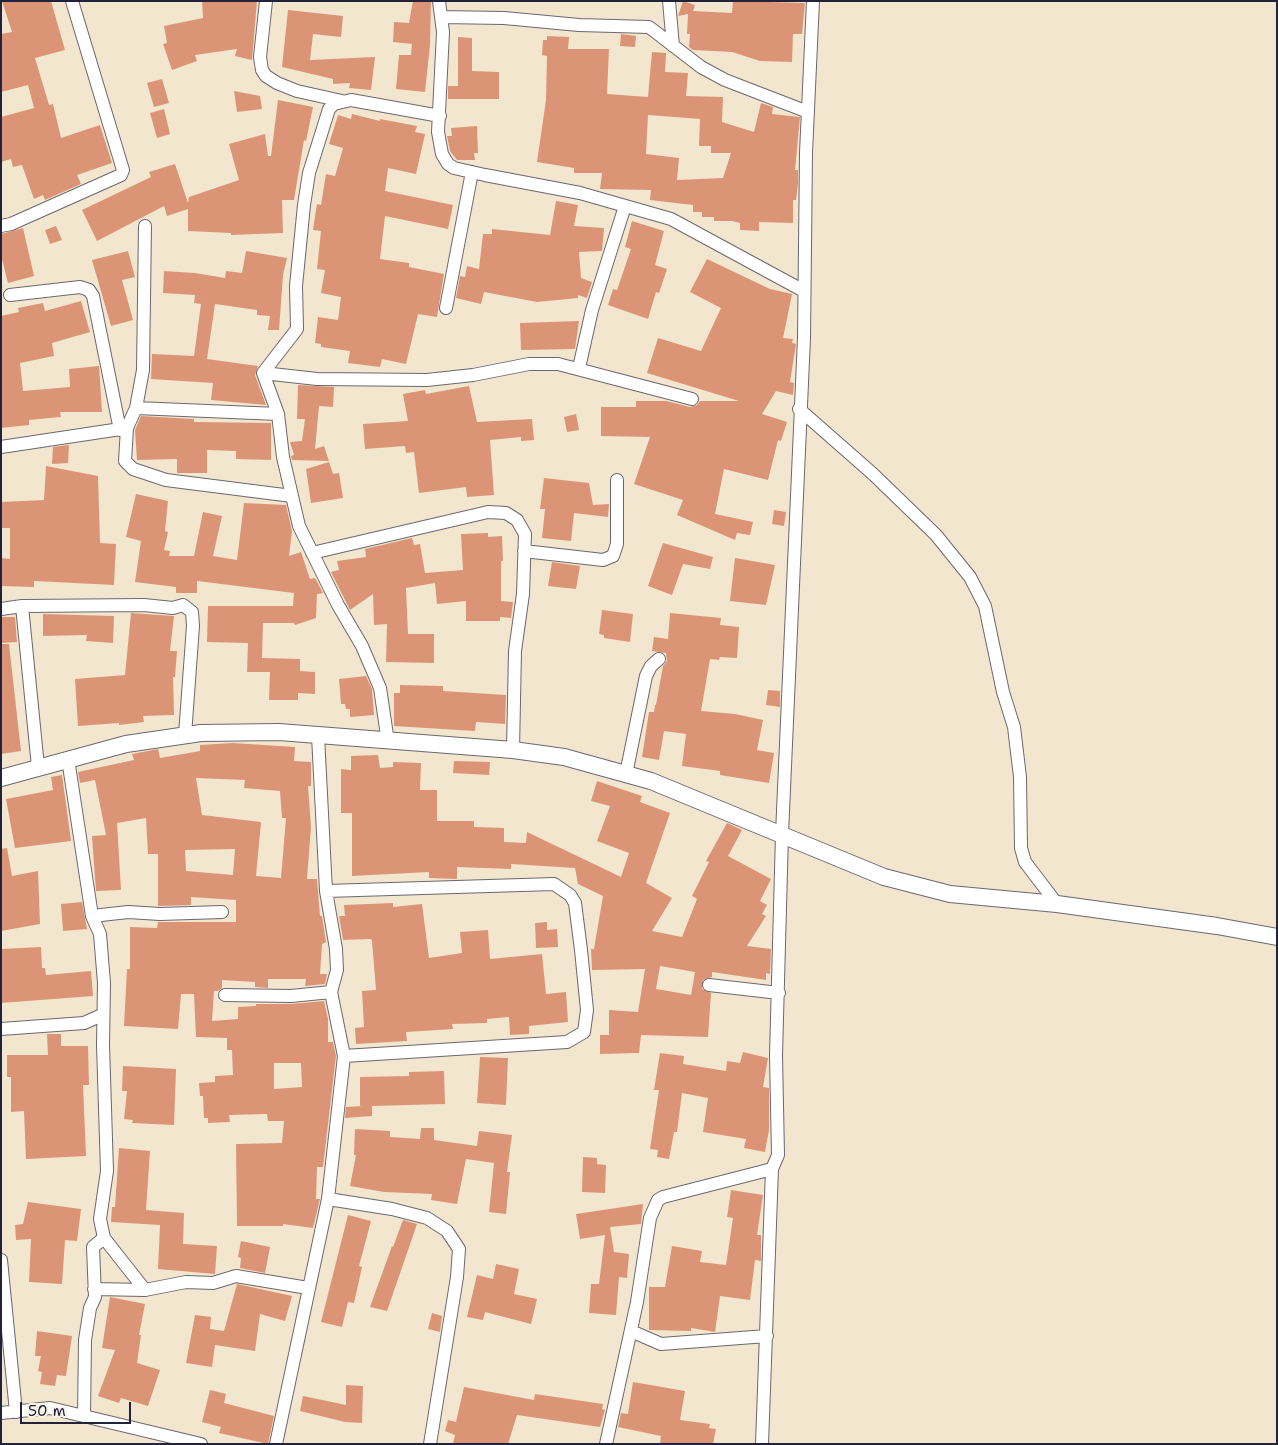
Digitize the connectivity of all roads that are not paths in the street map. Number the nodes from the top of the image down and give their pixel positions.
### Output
1 (72, 1) edge
2 (266, 1) edge
3 (439, 1) edge
4 (669, 1) edge
5 (813, 1) edge
6 (441, 17) junction
7 (672, 17) junction
8 (655, 30) junction
9 (673, 46) junction
10 (342, 101) junction
11 (808, 112) junction
12 (440, 116) junction
13 (472, 172) junction
14 (625, 206) junction
15 (1, 226) edge
16 (145, 226) dead end
17 (804, 291) junction
18 (10, 295) dead end
19 (446, 308) dead end
20 (579, 368) junction
21 (263, 373) junction
22 (692, 399) dead end
23 (136, 408) junction
24 (799, 409) junction
25 (278, 414) junction
26 (124, 429) junction
27 (1, 447) edge
28 (617, 480) dead end
29 (292, 496) junction
30 (524, 551) junction
31 (312, 553) junction
32 (22, 606) junction
33 (1, 608) edge
34 (659, 660) dead end
35 (185, 735) junction
36 (318, 736) junction
37 (388, 742) junction
38 (513, 750) junction
39 (68, 759) junction
40 (38, 767) junction
41 (626, 774) junction
42 (1, 778) edge
43 (782, 834) junction
44 (326, 891) junction
45 (1057, 904) junction
46 (222, 912) dead end
47 (92, 916) junction
48 (1277, 937) edge
49 (709, 985) dead end
50 (331, 992) junction
51 (778, 993) junction
52 (225, 995) dead end
53 (102, 1015) junction
54 (1, 1029) edge
55 (344, 1056) junction
56 (772, 1169) junction
57 (328, 1199) junction
58 (104, 1238) junction
59 (1, 1260) edge
60 (308, 1288) junction
61 (94, 1289) junction
62 (145, 1290) junction
63 (631, 1331) junction
64 (767, 1336) junction
65 (16, 1412) junction
66 (1, 1414) edge
67 (84, 1416) junction
68 (201, 1444) edge
69 (276, 1444) edge
70 (430, 1444) edge
71 (606, 1444) edge
72 (762, 1444) edge

1 - 15 street
2 - 10 street
3 - 6 street
4 - 7 street
5 - 11 street
6 - 8 street
6 - 12 street
7 - 8 street
7 - 9 street
8 - 9 street
9 - 11 street
10 - 12 street
10 - 21 street
11 - 17 street
12 - 13 street
13 - 14 street
13 - 19 street
14 - 17 street
14 - 20 street
16 - 23 street
17 - 24 street
18 - 26 street
20 - 21 street
20 - 22 street
21 - 25 street
23 - 25 street
23 - 26 street
24 - 43 street
24 - 45 street
25 - 29 street
26 - 27 street
26 - 29 street
28 - 30 street
29 - 31 street
30 - 31 street
30 - 38 street
31 - 37 street
32 - 33 street
32 - 35 street
32 - 40 street
34 - 41 street
35 - 36 street
35 - 39 street
36 - 37 street
36 - 44 street
37 - 38 street
38 - 41 street
39 - 40 street
39 - 47 street
40 - 42 street
41 - 43 street
43 - 45 street
43 - 51 street
44 - 50 street
44 - 55 street
45 - 48 street
46 - 47 street
47 - 53 street
49 - 51 street
50 - 52 street
50 - 55 street
51 - 56 street
53 - 54 street
53 - 58 street
55 - 57 street
56 - 63 street
56 - 64 street
57 - 60 street
57 - 70 street
58 - 61 street
58 - 62 street
59 - 65 street
60 - 62 street
60 - 69 street
61 - 62 street
61 - 67 street
63 - 64 street
63 - 71 street
64 - 72 street
65 - 66 street
65 - 67 street
67 - 68 street

